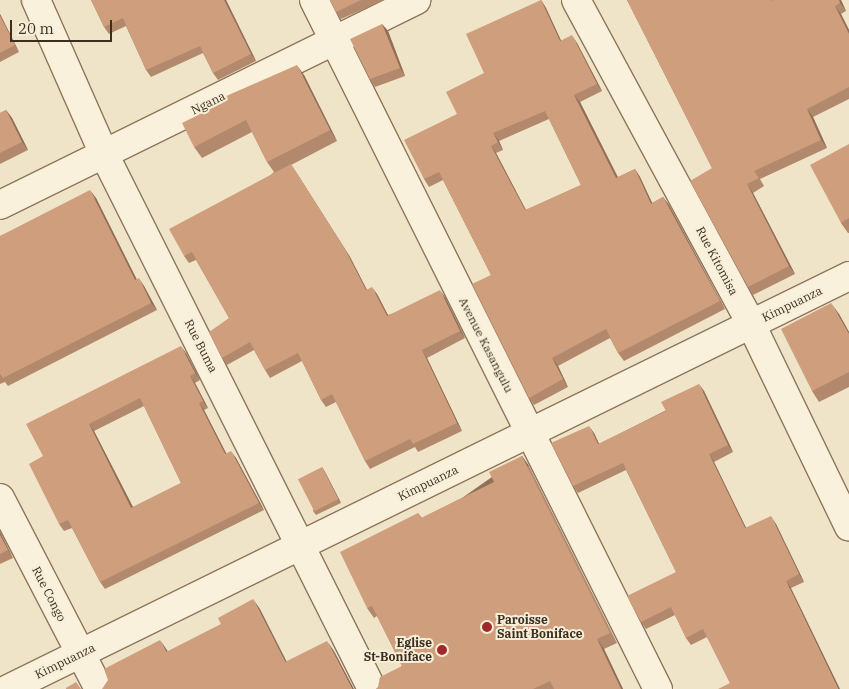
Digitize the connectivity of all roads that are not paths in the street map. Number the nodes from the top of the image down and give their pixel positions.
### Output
1 (36, 0) edge
2 (314, 0) edge
3 (416, 0) edge
4 (576, 0) edge
5 (334, 40) junction
6 (104, 154) junction
7 (0, 205) edge
8 (849, 276) edge
9 (751, 324) junction
10 (530, 433) junction
11 (0, 498) edge
12 (849, 527) edge
13 (302, 545) junction
14 (80, 653) junction
15 (8, 689) edge
16 (99, 689) edge
17 (372, 689) edge
18 (658, 689) edge

1 - 6 street, Rue Buma
2 - 5 street, Avenue Kasangulu
3 - 5 street, Ngana
4 - 9 street, Rue Kitomisa
5 - 6 street, Ngana
5 - 10 street, Avenue Kasangulu
6 - 7 street, Ngana
6 - 13 street, Rue Buma
8 - 9 street, Kimpuanza
9 - 10 street, Kimpuanza
9 - 12 street, Rue Kitomisa
10 - 13 street, Kimpuanza
10 - 18 street, Avenue Kasangulu
11 - 14 street, Rue Congo
13 - 14 street, Kimpuanza
13 - 17 street, Rue Buma
14 - 15 street, Kimpuanza
14 - 16 street, Rue Congo

